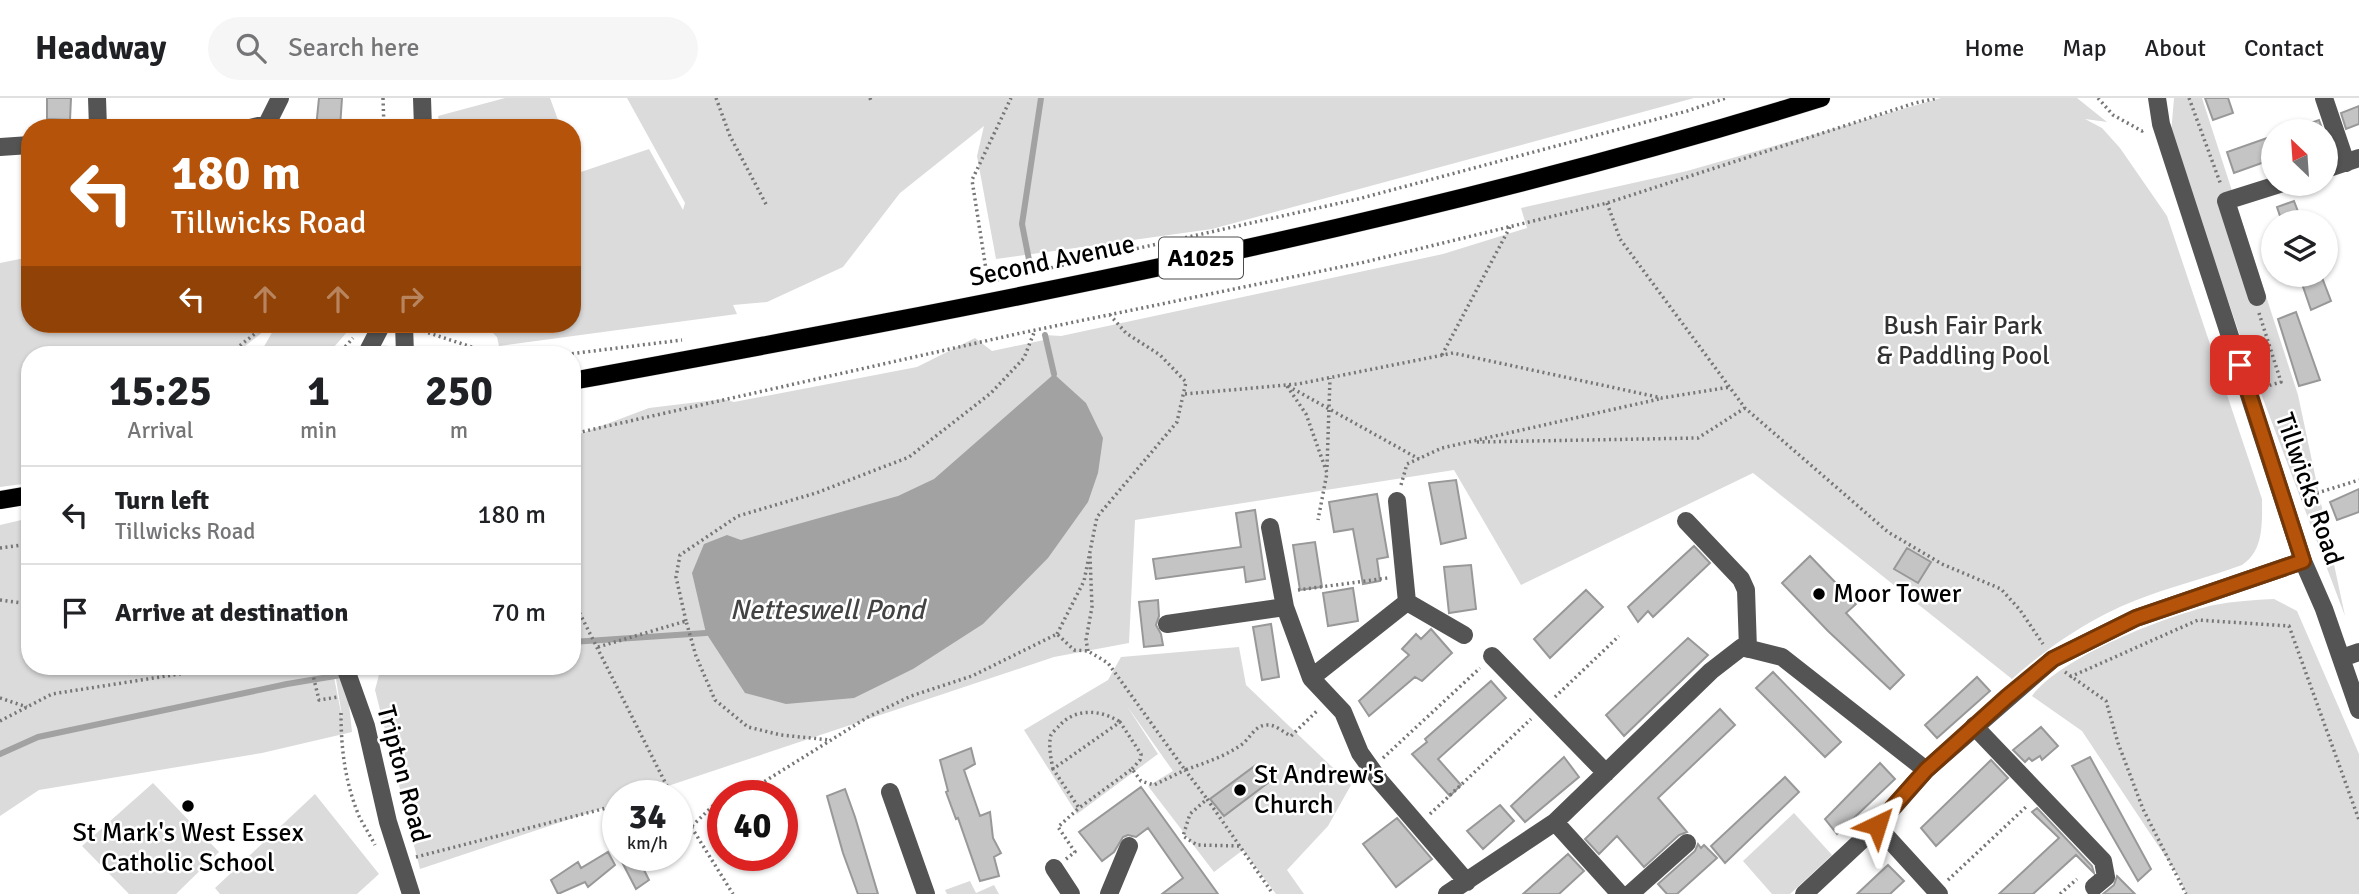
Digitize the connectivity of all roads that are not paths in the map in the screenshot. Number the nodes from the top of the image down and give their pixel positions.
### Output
1 (97, 98) edge
2 (280, 98) edge
3 (422, 98) edge
4 (1821, 98) edge
5 (2144, 98) edge
6 (2157, 98) edge
7 (2324, 98) edge
8 (98, 119) edge
9 (270, 119) edge
10 (423, 119) edge
11 (2161, 124) junction
12 (21, 146) edge
13 (0, 147) edge
14 (2352, 161) edge
15 (2261, 190) edge
16 (2257, 297) road end
17 (581, 379) edge
18 (21, 496) edge
19 (0, 500) edge
20 (1396, 501) road end
21 (1686, 521) dead end
22 (1270, 527) dead end
23 (2303, 561) junction
24 (1284, 600) junction
25 (1407, 603) junction
26 (1167, 624) dead end
27 (1464, 635) dead end
28 (1748, 649) junction
29 (2359, 652) edge
30 (1492, 656) road end
31 (2342, 658) junction
32 (348, 675) edge
33 (1311, 678) junction
34 (2359, 710) edge
35 (1975, 726) junction
36 (1926, 770) junction
37 (1606, 773) junction
38 (890, 792) dead end
39 (1555, 822) junction
40 (1877, 825) junction
41 (1687, 843) dead end
42 (1129, 846) dead end
43 (1054, 869) road end
44 (1467, 882) junction
45 (2094, 887) dead end
46 (1938, 892) edge
47 (411, 894) edge
48 (926, 894) edge
49 (1071, 894) edge
50 (1110, 894) edge
51 (1447, 894) edge
52 (1620, 894) edge
53 (1630, 894) edge
54 (1804, 894) edge

1 - 8 street
2 - 9 street
3 - 10 street
4 - 17 main road, Second Avenue / A1025
5 - 11 street, Tillwicks Road
6 - 11 street, Tillwicks Road
7 - 14 street
11 - 23 street, Tillwicks Road
12 - 13 street
15 - 16 street
18 - 19 main road
20 - 25 street
21 - 28 street
22 - 24 street
23 - 31 street, Tillwicks Road
23 - 35 street
24 - 26 street
24 - 33 street
25 - 27 street
25 - 33 street
28 - 36 street
28 - 37 street
29 - 31 street
30 - 37 street
31 - 34 street, Tillwicks Road
32 - 47 street, Tripton Road
33 - 44 street
35 - 36 street
35 - 45 street
36 - 40 street
37 - 39 street
38 - 48 street
39 - 44 street
39 - 52 street
40 - 46 street
40 - 54 street
41 - 53 street
42 - 50 street
43 - 49 street
44 - 51 street

